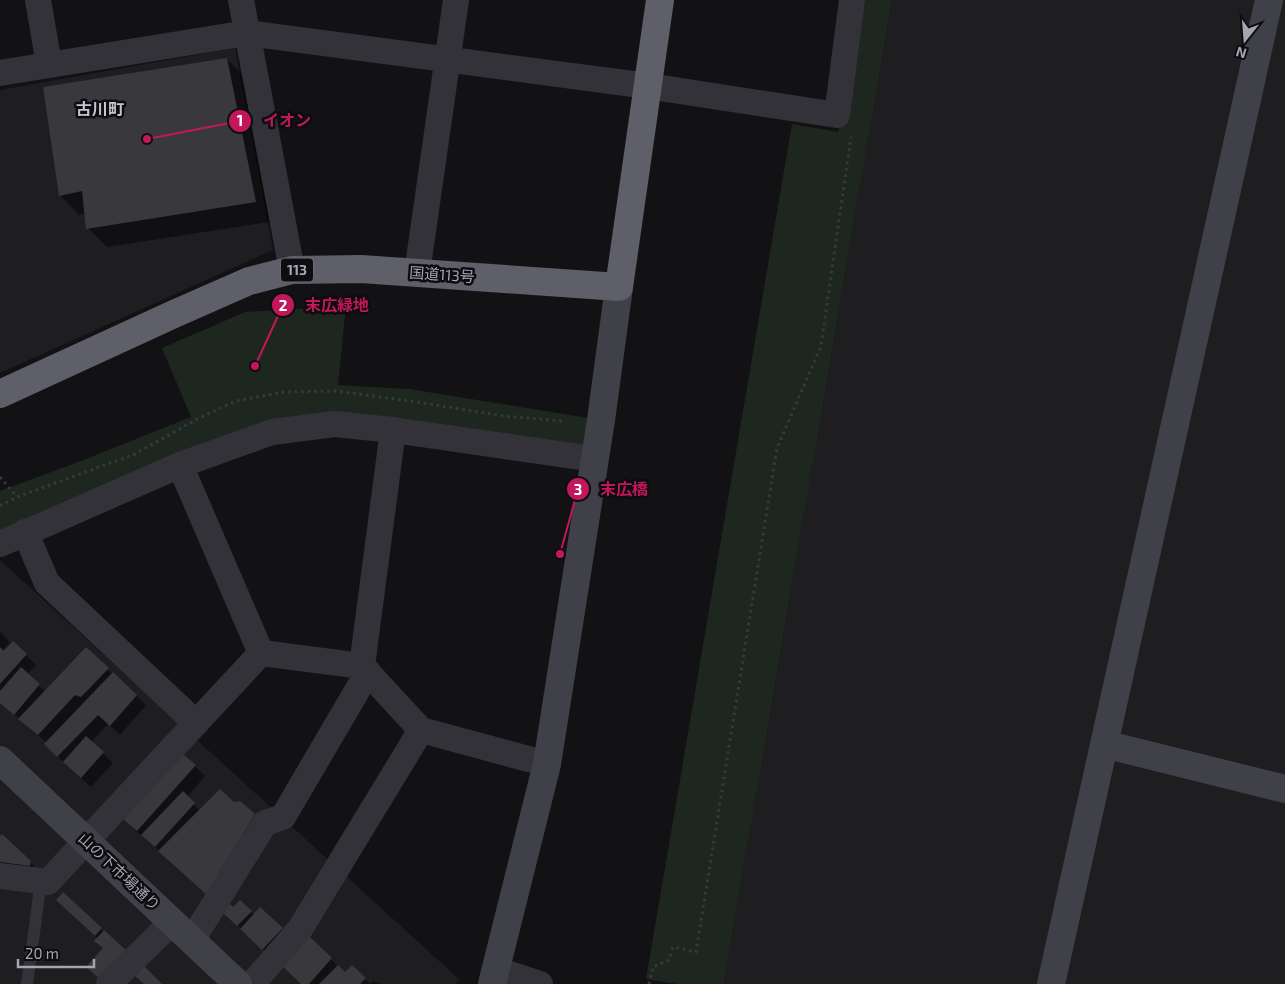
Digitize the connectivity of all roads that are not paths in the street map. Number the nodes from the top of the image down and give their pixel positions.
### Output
1 (38, 0) edge
2 (241, 0) edge
3 (456, 0) edge
4 (660, 0) edge
5 (852, 0) edge
6 (1269, 0) edge
7 (247, 33) junction
8 (448, 60) junction
9 (49, 64) junction
10 (0, 74) edge
11 (648, 86) junction
12 (292, 270) junction
13 (417, 273) junction
14 (619, 287) junction
15 (0, 394) edge
16 (393, 430) junction
17 (594, 460) junction
18 (180, 465) junction
19 (25, 532) junction
20 (0, 544) edge
21 (261, 653) junction
22 (365, 669) junction
23 (196, 723) junction
24 (421, 730) junction
25 (1104, 744) junction
26 (0, 760) edge
27 (547, 764) junction
28 (1285, 789) edge
29 (87, 841) junction
30 (0, 876) edge
31 (41, 881) junction
32 (172, 922) junction
33 (192, 940) junction
34 (494, 977) edge
35 (27, 984) edge
36 (109, 984) edge
37 (238, 984) edge
38 (252, 984) edge
39 (540, 984) edge
40 (1051, 984) edge

1 - 9 street
2 - 7 street
3 - 8 street
4 - 11 highway
5 - 11 street
6 - 25 street
7 - 8 street
7 - 9 street
7 - 12 street
8 - 11 street
8 - 13 street
9 - 10 street
11 - 14 highway
12 - 13 highway, 国道113号 / 113
12 - 15 highway, 国道113号 / 113
13 - 14 highway, 国道113号 / 113
14 - 17 street
16 - 17 street
16 - 18 street
16 - 22 street
17 - 27 street
18 - 19 street
18 - 21 street
19 - 20 street
19 - 23 street
21 - 22 street
21 - 23 street
22 - 24 street
22 - 33 street
23 - 29 street
24 - 27 street
24 - 38 street
25 - 28 street
25 - 40 street
26 - 29 street, 山の下市場通り
27 - 34 street
29 - 31 street
29 - 32 street, 山の下市場通り
30 - 31 street
31 - 35 lane
32 - 33 street, 山の下市場通り
32 - 36 street
33 - 37 street, 山の下市場通り
34 - 39 street

